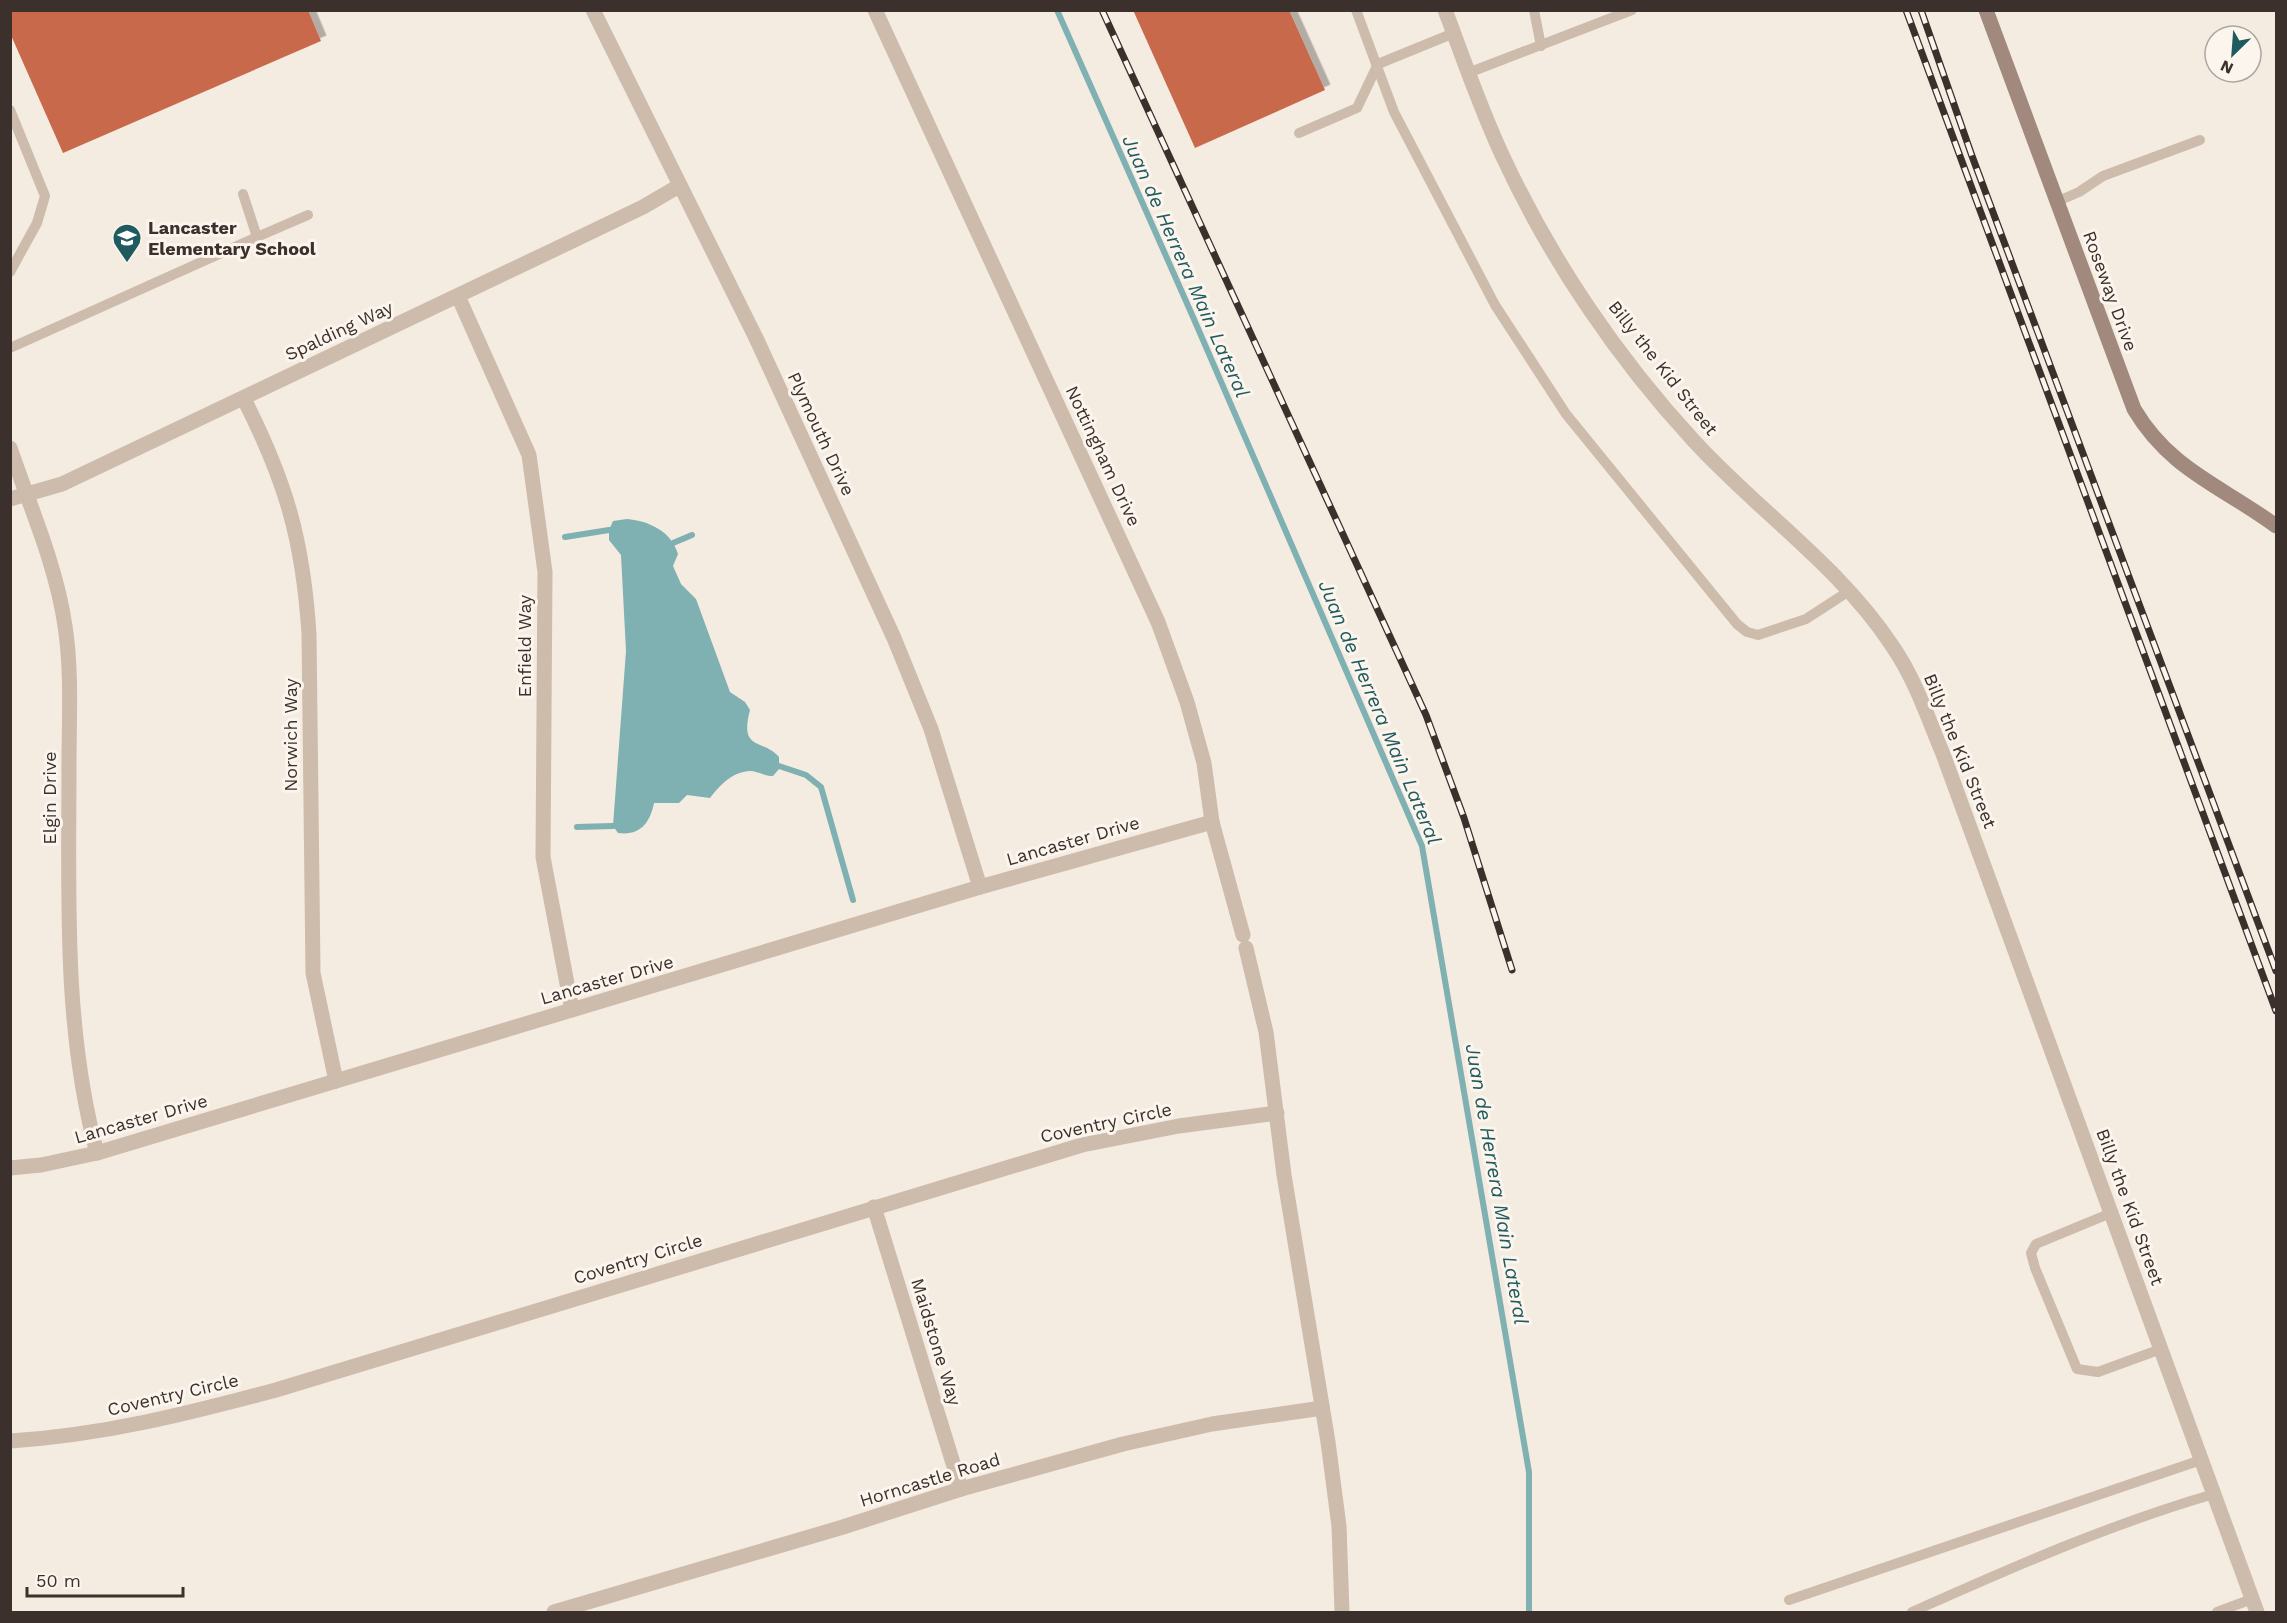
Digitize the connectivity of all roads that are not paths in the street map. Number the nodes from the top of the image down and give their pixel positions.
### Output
1 (593, 10) edge
2 (875, 10) edge
3 (1356, 10) edge
4 (1445, 10) edge
5 (1534, 10) edge
6 (1632, 10) edge
7 (1986, 10) edge
8 (1454, 33) junction
9 (1541, 46) junction
10 (1378, 64) junction
11 (1468, 74) junction
12 (10, 110) edge
13 (1299, 133) dead end
14 (2200, 140) dead end
15 (679, 186) junction
16 (243, 194) dead end
17 (2056, 202) junction
18 (308, 215) dead end
19 (257, 237) junction
20 (10, 272) edge
21 (458, 296) junction
22 (10, 348) edge
23 (244, 399) junction
24 (10, 448) edge
25 (26, 494) junction
26 (10, 499) edge
27 (2277, 525) edge
28 (1849, 591) junction
29 (1212, 822) junction
30 (980, 887) junction
31 (572, 1010) junction
32 (336, 1081) junction
33 (1277, 1113) junction
34 (97, 1153) junction
35 (10, 1168) edge
36 (874, 1207) junction
37 (2111, 1213) junction
38 (2161, 1349) junction
39 (1322, 1408) junction
40 (10, 1441) edge
41 (2201, 1460) junction
42 (961, 1489) junction
43 (2214, 1494) junction
44 (1789, 1600) dead end
45 (2255, 1606) edge
46 (554, 1612) edge
47 (1342, 1612) edge
48 (1912, 1612) edge
49 (2217, 1612) edge

1 - 15 street, Plymouth Drive
2 - 29 street, Nottingham Drive
3 - 10 lane
4 - 8 street, Billy the Kid Street
5 - 9 lane
6 - 9 lane
7 - 17 street, Roseway Drive
8 - 10 lane
8 - 11 street, Billy the Kid Street
9 - 11 lane
10 - 13 lane
10 - 28 lane
11 - 28 street, Billy the Kid Street
12 - 20 lane
14 - 17 lane
15 - 21 street, Spalding Way
15 - 30 street, Plymouth Drive
16 - 19 lane
17 - 27 street, Roseway Drive
18 - 19 lane
19 - 22 lane
21 - 23 street, Spalding Way
21 - 31 street, Enfield Way
23 - 25 street, Spalding Way
23 - 32 street, Norwich Way
24 - 25 street, Elgin Drive
25 - 26 street, Spalding Way
25 - 34 street, Elgin Drive
28 - 37 street, Billy the Kid Street
29 - 30 street, Lancaster Drive
29 - 33 street, Nottingham Drive
30 - 31 street, Lancaster Drive
31 - 32 street, Lancaster Drive
32 - 34 street, Lancaster Drive
33 - 36 street, Coventry Circle
33 - 39 street
34 - 35 street, Lancaster Drive
36 - 40 street, Coventry Circle
36 - 42 street, Maidstone Way
37 - 38 street, Billy the Kid Street
37 - 38 lane
38 - 41 street, Billy the Kid Street
39 - 42 street, Horncastle Road
39 - 47 street
41 - 43 street, Billy the Kid Street
41 - 44 lane
42 - 46 street, Horncastle Road
43 - 45 street, Billy the Kid Street
43 - 48 lane
45 - 49 lane

